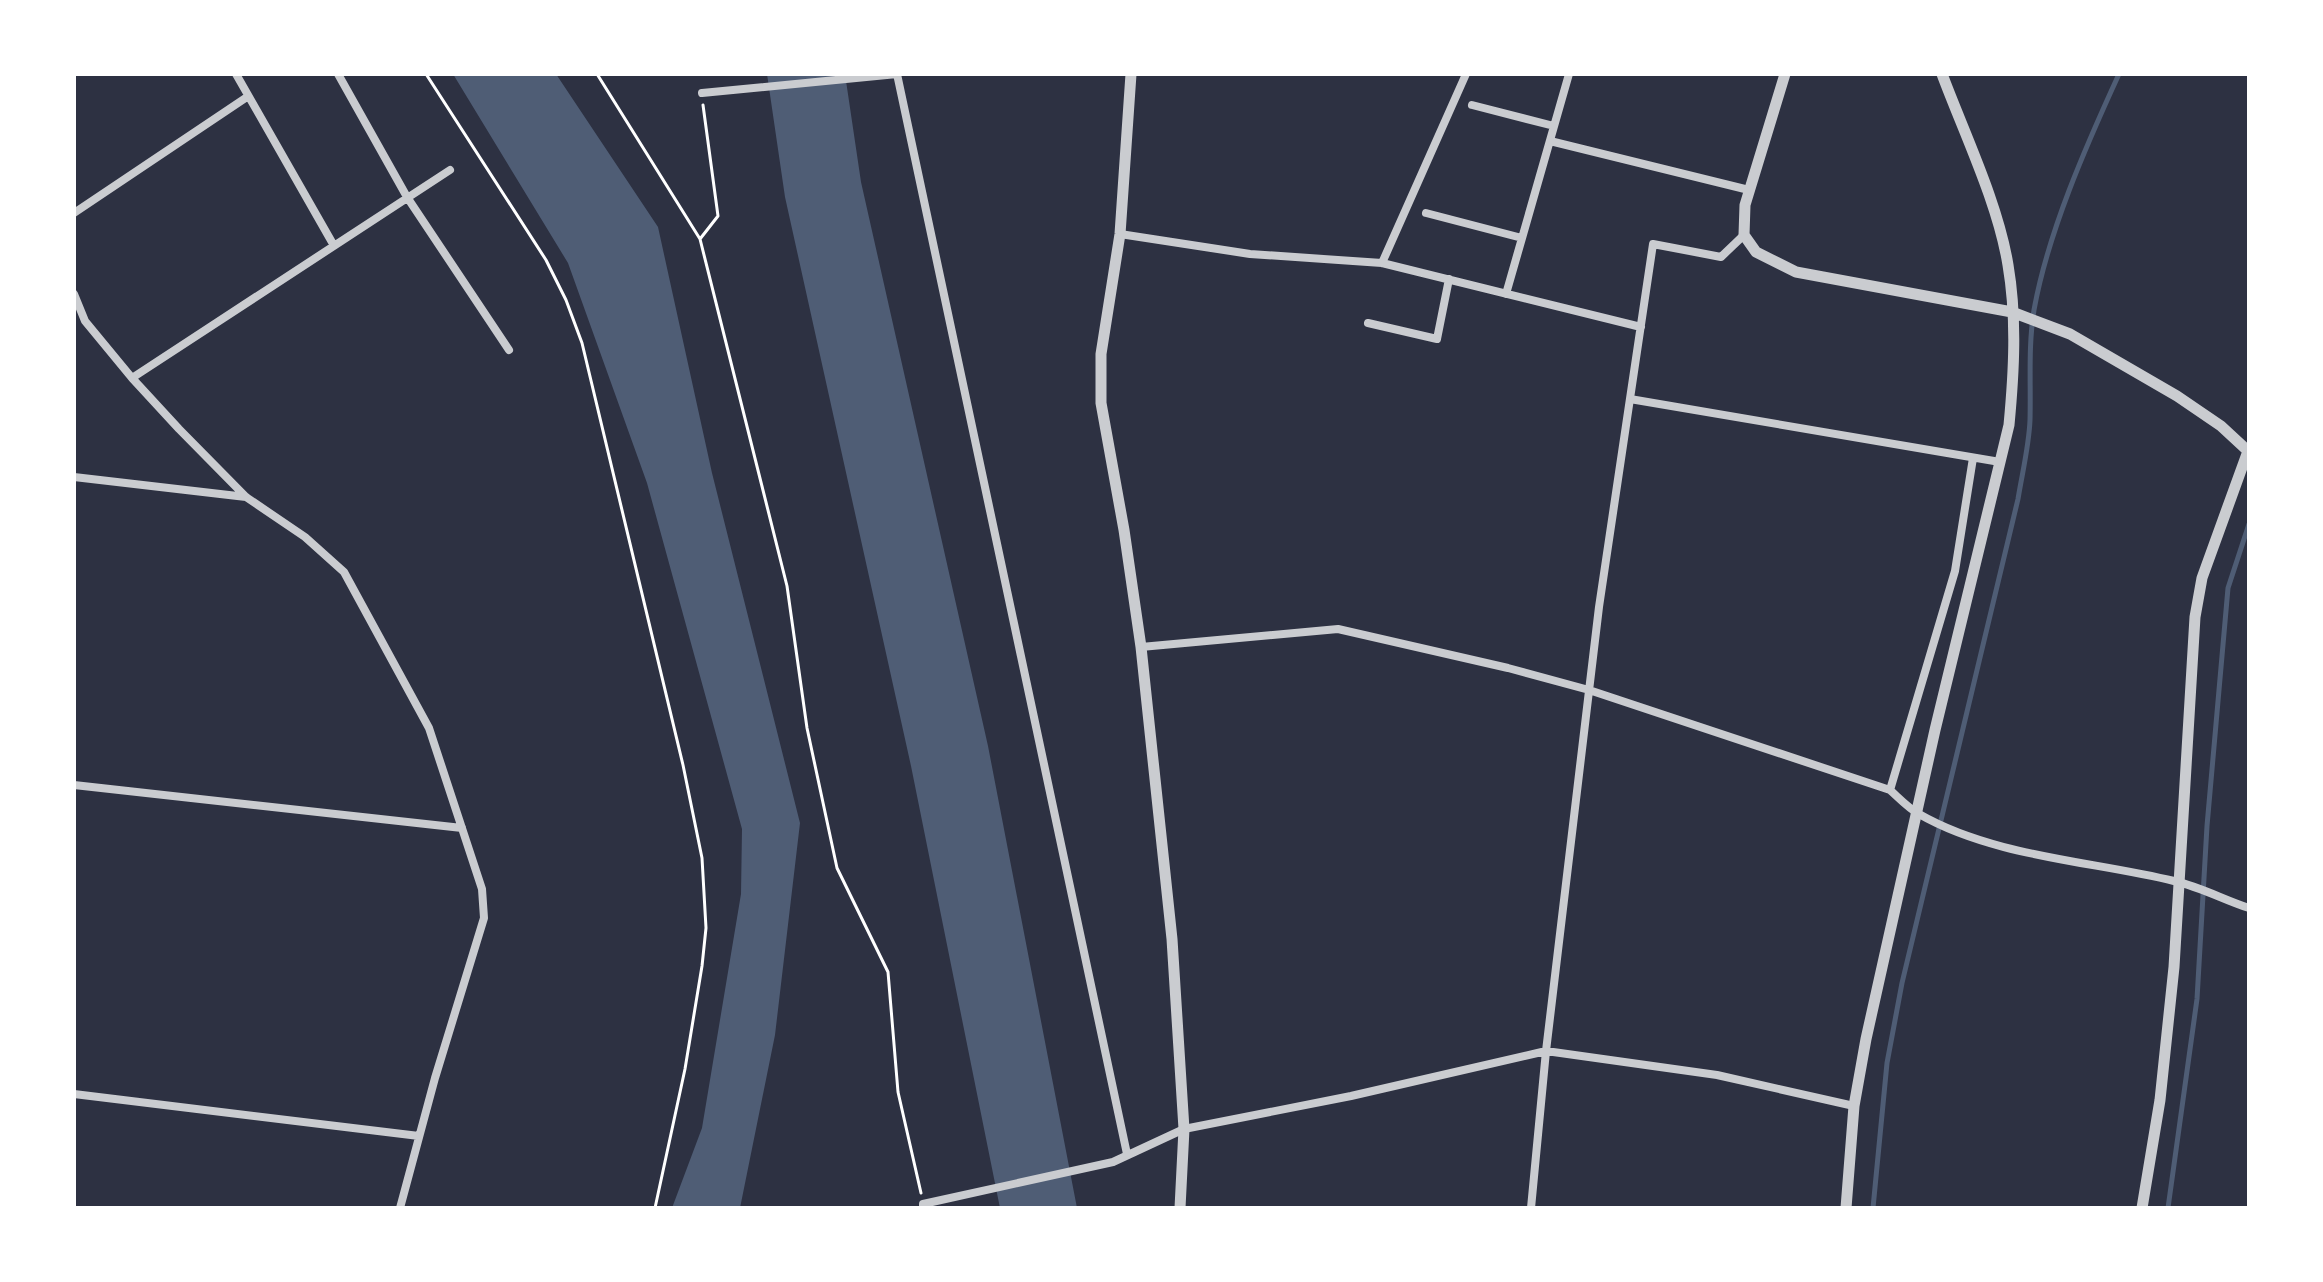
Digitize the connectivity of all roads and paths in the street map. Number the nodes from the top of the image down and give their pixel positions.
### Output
1 (236, 74) edge
2 (338, 74) edge
3 (426, 74) edge
4 (597, 74) edge
5 (897, 74) edge
6 (1131, 74) edge
7 (1466, 74) edge
8 (1569, 74) edge
9 (1785, 74) edge
10 (1942, 74) edge
11 (882, 76) edge
12 (702, 93) joint
13 (247, 97) junction
14 (1472, 105) dead end
15 (1554, 126) junction
16 (1550, 141) junction
17 (450, 170) dead end
18 (1749, 190) junction
19 (407, 197) junction
20 (74, 213) edge
21 (1426, 213) dead end
22 (1120, 234) junction
23 (1744, 235) junction
24 (1522, 238) junction
25 (700, 239) junction
26 (333, 244) junction
27 (1382, 263) junction
28 (1449, 279) junction
29 (74, 294) edge
30 (1506, 294) junction
31 (2012, 312) junction
32 (1368, 323) dead end
33 (1641, 327) junction
34 (509, 350) dead end
35 (132, 378) junction
36 (1630, 399) junction
37 (2249, 452) edge
38 (1973, 458) junction
39 (2000, 462) junction
40 (74, 477) edge
41 (246, 497) junction
42 (1960, 543) junction
43 (1979, 549) junction
44 (1141, 647) junction
45 (1589, 690) junction
46 (74, 785) edge
47 (1890, 790) junction
48 (1917, 813) junction
49 (462, 828) junction
50 (2182, 884) junction
51 (2249, 908) edge
52 (1546, 1051) junction
53 (74, 1094) edge
54 (1854, 1106) junction
55 (1184, 1129) junction
56 (419, 1136) junction
57 (1127, 1154) junction
58 (923, 1206) edge
59 (400, 1208) edge
60 (655, 1208) edge
61 (1180, 1208) edge
62 (1531, 1208) edge
63 (1846, 1208) edge
64 (2142, 1208) edge

1 - 13 street
2 - 19 street
3 - 60 path
4 - 25 path
5 - 11 street
5 - 57 street
6 - 22 street
7 - 27 street
8 - 15 street
9 - 18 street
10 - 31 street
11 - 12 street
12 - 25 path
13 - 20 street
13 - 26 street
14 - 15 street
15 - 16 street
16 - 18 street
16 - 24 street
17 - 19 street
18 - 23 street
19 - 26 street
19 - 34 street
21 - 24 street
22 - 27 street
22 - 44 street
23 - 31 street
23 - 33 street
24 - 30 street
25 - 58 path
26 - 35 street
27 - 28 street
28 - 30 street
28 - 32 street
29 - 35 street
30 - 33 street
31 - 37 street
31 - 39 street
33 - 36 street
35 - 41 street
36 - 38 street
36 - 45 street
37 - 50 street
38 - 39 street
38 - 42 street
39 - 43 street
40 - 41 street
41 - 49 street
42 - 43 street
42 - 47 street
43 - 48 street
44 - 45 street
44 - 55 street
45 - 47 street
45 - 52 street
46 - 49 street
47 - 48 street
48 - 50 street
48 - 54 street
49 - 56 street
50 - 51 street
50 - 64 street
52 - 54 street
52 - 55 street
52 - 62 street
53 - 56 street
54 - 63 street
55 - 57 street
55 - 61 street
56 - 59 street
57 - 58 street

